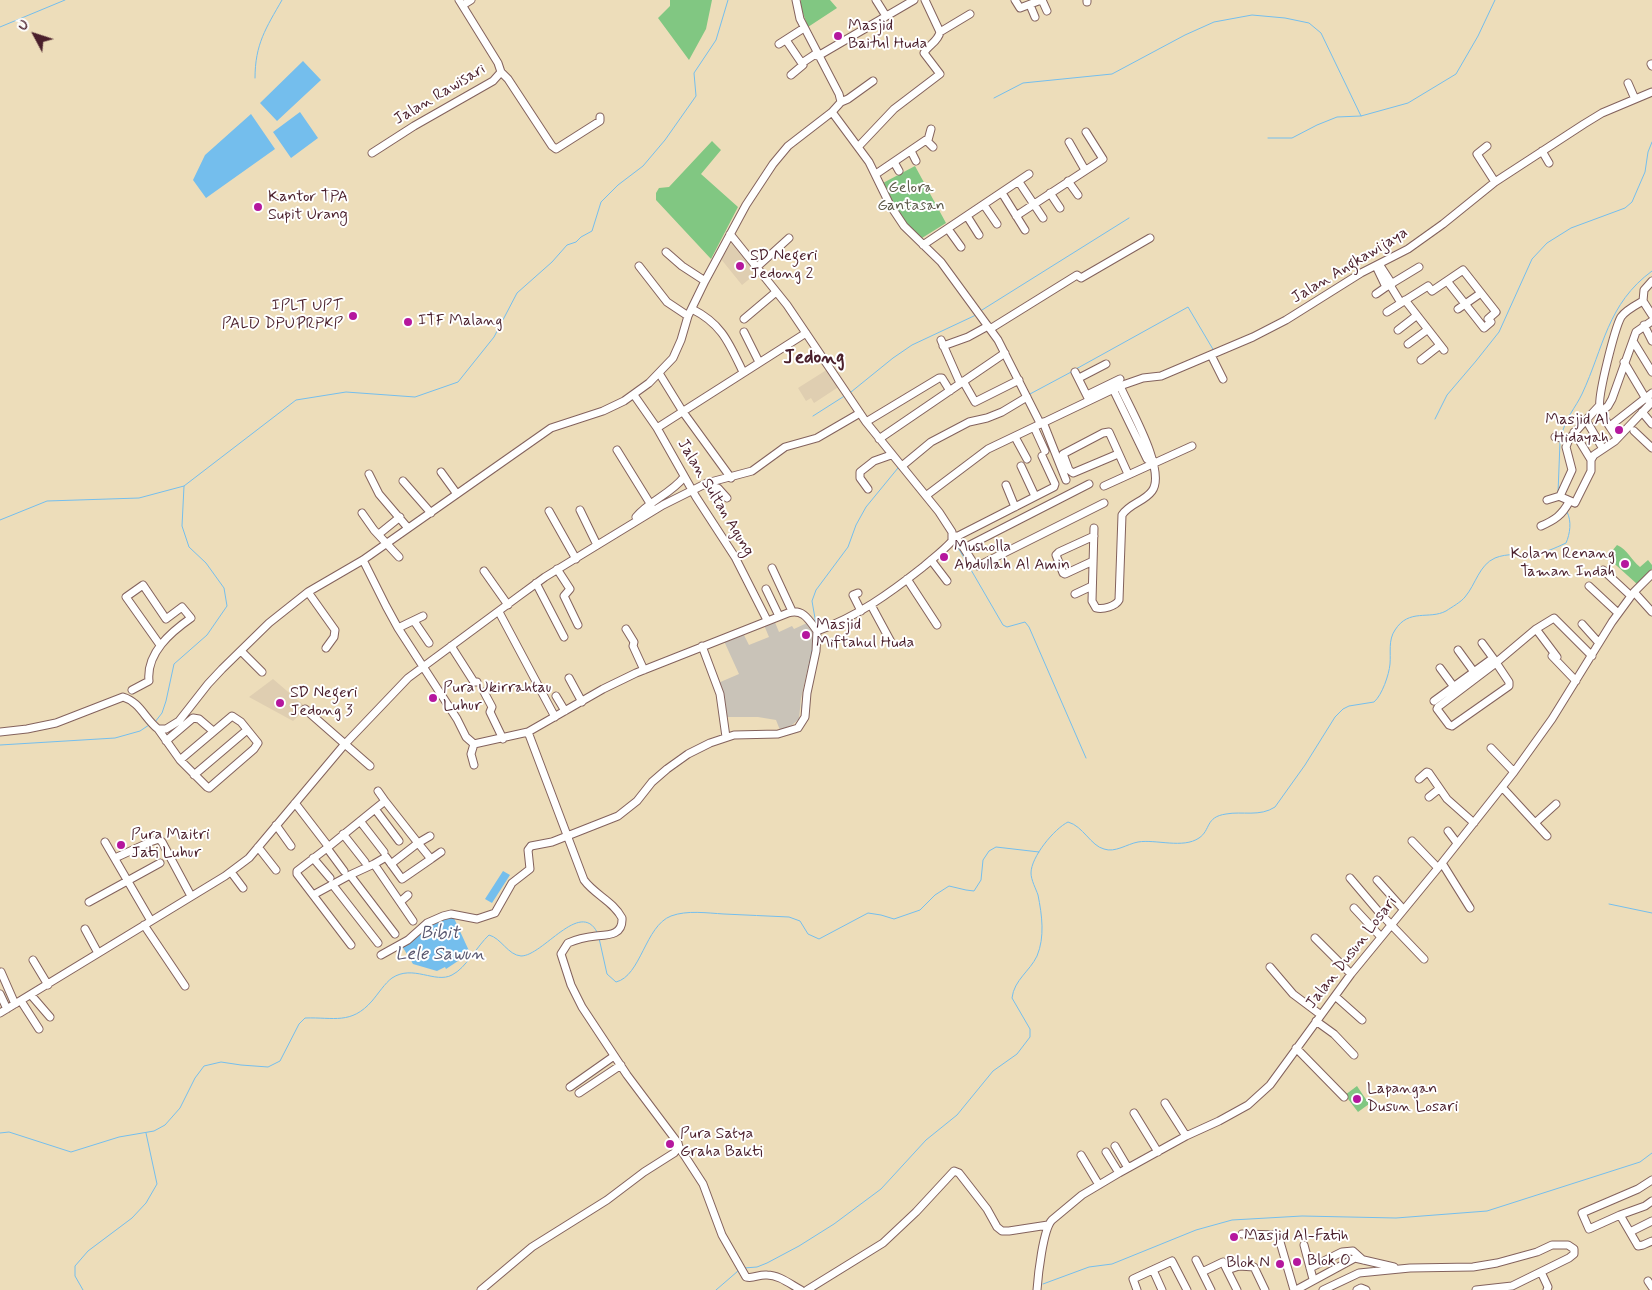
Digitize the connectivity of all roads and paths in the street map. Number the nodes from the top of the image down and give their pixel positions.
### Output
1 (472, 0) edge
2 (796, 0) edge
3 (876, 0) edge
4 (914, 0) edge
5 (925, 0) edge
6 (1015, 0) edge
7 (1041, 0) edge
8 (461, 3) edge
9 (1030, 5) junction
10 (1046, 11) dead end
11 (970, 14) dead end
12 (886, 16) junction
13 (1036, 17) dead end
14 (804, 28) junction
15 (940, 32) junction
16 (786, 40) junction
17 (779, 44) dead end
18 (817, 54) junction
19 (802, 63) junction
20 (501, 72) junction
21 (791, 75) dead end
22 (873, 81) dead end
23 (1628, 83) dead end
24 (1652, 92) edge
25 (1635, 99) junction
26 (841, 102) junction
27 (832, 112) junction
28 (600, 117) dead end
29 (931, 129) dead end
30 (1086, 132) dead end
31 (928, 140) junction
32 (1069, 142) dead end
33 (1487, 146) dead end
34 (858, 147) junction
35 (933, 147) dead end
36 (911, 151) junction
37 (1542, 151) junction
38 (372, 153) dead end
39 (916, 161) dead end
40 (894, 162) junction
41 (1549, 164) dead end
42 (1085, 170) junction
43 (899, 171) dead end
44 (876, 174) junction
45 (1029, 174) dead end
46 (1068, 181) junction
47 (1019, 182) junction
48 (1495, 182) junction
49 (1002, 193) junction
50 (1050, 193) junction
51 (1078, 195) dead end
52 (1034, 204) junction
53 (984, 205) junction
54 (1060, 208) dead end
55 (966, 216) junction
56 (1016, 216) junction
57 (1043, 218) dead end
58 (955, 219) dead end
59 (997, 224) dead end
60 (948, 229) junction
61 (1025, 230) dead end
62 (730, 234) junction
63 (979, 235) dead end
64 (789, 238) dead end
65 (1150, 238) dead end
66 (921, 243) junction
67 (961, 247) dead end
68 (666, 252) dead end
69 (1377, 265) junction
70 (639, 266) dead end
71 (757, 268) junction
72 (1419, 268) dead end
73 (705, 281) junction
74 (1447, 281) junction
75 (1652, 281) edge
76 (1389, 285) junction
77 (776, 292) junction
78 (1481, 293) junction
79 (1376, 294) dead end
80 (1643, 301) junction
81 (1403, 302) junction
82 (1465, 304) junction
83 (1458, 309) dead end
84 (690, 312) junction
85 (1387, 312) dead end
86 (1652, 315) edge
87 (1416, 316) junction
88 (744, 319) dead end
89 (1652, 320) edge
90 (989, 327) junction
91 (1647, 328) edge
92 (1398, 330) dead end
93 (1428, 330) junction
94 (744, 332) dead end
95 (806, 333) junction
96 (1652, 340) edge
97 (1632, 341) junction
98 (1408, 344) dead end
99 (1005, 352) junction
100 (1211, 355) junction
101 (1421, 360) dead end
102 (759, 362) junction
103 (1624, 362) junction
104 (1106, 364) dead end
105 (743, 372) junction
106 (1652, 372) edge
107 (659, 373) junction
108 (1223, 379) dead end
109 (1019, 380) junction
110 (962, 382) junction
111 (1118, 384) junction
112 (950, 391) junction
113 (1652, 393) edge
114 (634, 395) junction
115 (1027, 397) junction
116 (1088, 398) junction
117 (1649, 401) edge
118 (1600, 409) junction
119 (683, 412) junction
120 (1642, 412) junction
121 (860, 413) junction
122 (1586, 420) junction
123 (866, 422) junction
124 (1039, 424) junction
125 (1652, 424) edge
126 (1610, 426) junction
127 (656, 428) junction
128 (1634, 431) dead end
129 (1574, 432) junction
130 (1015, 437) junction
131 (1556, 437) dead end
132 (1618, 438) junction
133 (879, 439) junction
134 (1567, 439) junction
135 (1192, 446) dead end
136 (1652, 448) edge
137 (617, 450) dead end
138 (1603, 450) junction
139 (891, 454) junction
140 (1118, 454) junction
141 (1027, 459) dead end
142 (1591, 460) junction
143 (1153, 463) junction
144 (902, 466) junction
145 (1021, 466) dead end
146 (441, 472) dead end
147 (369, 474) dead end
148 (1128, 474) junction
149 (684, 477) junction
150 (731, 478) junction
151 (1066, 480) dead end
152 (403, 481) dead end
153 (708, 483) junction
154 (1089, 484) dead end
155 (1006, 485) dead end
156 (1104, 486) dead end
157 (868, 489) dead end
158 (692, 490) junction
159 (457, 494) junction
160 (927, 495) junction
161 (1035, 496) junction
162 (1558, 496) junction
163 (727, 498) dead end
164 (1547, 500) dead end
165 (1104, 502) dead end
166 (1569, 502) junction
167 (651, 505) junction
168 (1015, 507) junction
169 (580, 510) dead end
170 (549, 511) dead end
171 (362, 513) dead end
172 (431, 513) junction
173 (400, 517) junction
174 (633, 522) junction
175 (1541, 526) dead end
176 (408, 528) junction
177 (1094, 528) dead end
178 (379, 534) junction
179 (1094, 536) junction
180 (952, 538) junction
181 (386, 542) junction
182 (597, 545) junction
183 (964, 548) junction
184 (398, 557) dead end
185 (576, 559) junction
186 (364, 560) junction
187 (931, 560) junction
188 (1093, 561) junction
189 (772, 568) dead end
190 (558, 569) junction
191 (1603, 570) dead end
192 (484, 571) dead end
193 (1652, 574) edge
194 (907, 579) junction
195 (947, 581) dead end
196 (536, 583) junction
197 (1092, 586) junction
198 (1589, 586) dead end
199 (766, 589) dead end
200 (308, 592) junction
201 (853, 592) dead end
202 (1075, 594) dead end
203 (1632, 594) junction
204 (508, 605) junction
205 (871, 605) junction
206 (792, 611) junction
207 (861, 611) junction
208 (500, 612) junction
209 (1652, 612) edge
210 (1618, 613) junction
211 (423, 616) dead end
212 (779, 616) junction
213 (166, 619) junction
214 (767, 620) junction
215 (414, 621) junction
216 (578, 624) dead end
217 (1582, 624) dead end
218 (937, 625) dead end
219 (398, 628) junction
220 (626, 629) dead end
221 (1536, 629) junction
222 (174, 630) junction
223 (817, 631) junction
224 (564, 637) dead end
225 (891, 642) dead end
226 (429, 643) dead end
227 (1482, 643) dead end
228 (1599, 643) junction
229 (160, 646) junction
230 (451, 646) junction
231 (702, 646) junction
232 (326, 648) dead end
233 (1546, 648) dead end
234 (1458, 650) dead end
235 (242, 652) junction
236 (1592, 656) junction
237 (1557, 657) dead end
238 (1494, 661) junction
239 (423, 668) junction
240 (1440, 668) dead end
241 (644, 670) junction
242 (262, 672) dead end
243 (1474, 672) junction
244 (569, 678) dead end
245 (1576, 681) junction
246 (477, 682) dead end
247 (1454, 687) junction
248 (132, 690) dead end
249 (484, 692) dead end
250 (556, 696) dead end
251 (1434, 701) dead end
252 (582, 702) junction
253 (305, 709) dead end
254 (565, 712) junction
255 (555, 718) junction
256 (154, 725) junction
257 (247, 730) junction
258 (213, 731) junction
259 (0, 732) edge
260 (528, 732) junction
261 (726, 737) junction
262 (503, 738) junction
263 (166, 741) junction
264 (474, 744) junction
265 (344, 745) junction
266 (1491, 748) dead end
267 (180, 760) junction
268 (474, 764) dead end
269 (370, 766) dead end
270 (1514, 772) junction
271 (194, 776) junction
272 (1419, 779) dead end
273 (1502, 787) junction
274 (1439, 789) junction
275 (378, 791) dead end
276 (1429, 797) dead end
277 (385, 801) junction
278 (295, 802) junction
279 (1556, 804) dead end
280 (375, 808) junction
281 (360, 821) junction
282 (1474, 823) junction
283 (1535, 823) junction
284 (276, 826) junction
285 (1448, 831) dead end
286 (343, 834) junction
287 (566, 834) junction
288 (430, 836) dead end
289 (1547, 836) dead end
290 (399, 841) dead end
291 (1412, 841) dead end
292 (106, 842) dead end
293 (1457, 843) junction
294 (418, 844) junction
295 (291, 846) dead end
296 (258, 847) junction
297 (328, 847) junction
298 (384, 852) dead end
299 (441, 852) dead end
300 (115, 858) junction
301 (313, 858) junction
302 (430, 859) junction
303 (160, 862) dead end
304 (365, 862) dead end
305 (374, 864) junction
306 (391, 864) junction
307 (1440, 865) junction
308 (276, 870) dead end
309 (231, 872) junction
310 (347, 873) junction
311 (1350, 878) dead end
312 (128, 880) junction
313 (1377, 880) dead end
314 (331, 881) junction
315 (243, 888) dead end
316 (313, 895) junction
317 (191, 896) junction
318 (408, 896) dead end
319 (89, 902) dead end
320 (400, 902) junction
321 (1354, 908) dead end
322 (1470, 908) dead end
323 (1403, 909) junction
324 (151, 921) junction
325 (413, 921) dead end
326 (144, 925) junction
327 (1391, 925) junction
328 (85, 928) dead end
329 (395, 934) dead end
330 (1381, 937) junction
331 (1315, 938) dead end
332 (378, 943) dead end
333 (351, 944) dead end
334 (98, 953) junction
335 (381, 955) dead end
336 (1424, 959) dead end
337 (33, 960) dead end
338 (1270, 967) dead end
339 (1, 972) edge
340 (1351, 974) junction
341 (48, 986) junction
342 (185, 986) dead end
343 (0, 994) edge
344 (31, 995) junction
345 (1334, 996) junction
346 (18, 1002) junction
347 (3, 1011) edge
348 (50, 1017) dead end
349 (1319, 1018) junction
350 (1362, 1020) dead end
351 (39, 1029) dead end
352 (1296, 1048) junction
353 (1354, 1055) dead end
354 (614, 1056) junction
355 (621, 1066) junction
356 (570, 1087) dead end
357 (579, 1093) dead end
358 (1344, 1097) dead end
359 (1165, 1103) dead end
360 (1134, 1112) dead end
361 (1186, 1136) junction
362 (1115, 1146) dead end
363 (679, 1147) junction
364 (1106, 1152) dead end
365 (1158, 1152) junction
366 (1081, 1155) dead end
367 (1128, 1168) junction
368 (1119, 1173) junction
369 (1652, 1180) edge
370 (1099, 1185) junction
371 (1652, 1201) edge
372 (1620, 1215) junction
373 (1652, 1221) edge
374 (1048, 1224) junction
375 (1630, 1232) junction
376 (1242, 1234) dead end
377 (1652, 1241) edge
378 (1304, 1245) dead end
379 (1196, 1260) dead end
380 (1363, 1260) junction
381 (1250, 1266) junction
382 (1310, 1268) junction
383 (1410, 1268) junction
384 (1153, 1270) junction
385 (1227, 1270) junction
386 (1202, 1272) junction
387 (1541, 1272) junction
388 (1313, 1279) junction
389 (481, 1290) edge
390 (801, 1290) edge
391 (807, 1290) edge
392 (1037, 1290) edge
393 (1137, 1290) edge
394 (1162, 1290) edge
395 (1187, 1290) edge
396 (1211, 1290) edge
397 (1237, 1290) edge
398 (1261, 1290) edge
399 (1265, 1290) edge
400 (1295, 1290) edge
401 (1323, 1290) edge
402 (1357, 1290) edge
403 (1366, 1290) edge
404 (1476, 1290) edge
405 (1547, 1290) edge

1 - 8 street
2 - 14 street
3 - 12 street
4 - 12 street
5 - 15 street
6 - 9 street
7 - 9 street
7 - 10 street
8 - 20 street, Jalan Rawisari
9 - 13 street
11 - 15 street
12 - 18 street
14 - 16 street
14 - 18 street
15 - 34 street
16 - 17 street
16 - 19 street
18 - 19 street
18 - 26 street
19 - 21 street
20 - 28 street
20 - 38 street, Jalan Rawisari
22 - 26 street
23 - 25 street
24 - 25 street, Jalan Angkawijaya
25 - 37 street, Jalan Angkawijaya
26 - 27 street
27 - 34 street
27 - 62 street
29 - 31 street
30 - 42 street
31 - 35 street
31 - 36 street
32 - 42 street
33 - 48 street
34 - 44 street
36 - 39 street
36 - 40 street
37 - 41 street
37 - 48 street, Jalan Angkawijaya
40 - 43 street
40 - 44 street
42 - 46 street
44 - 66 street
45 - 47 street
46 - 50 street
46 - 51 street
47 - 49 street
47 - 52 street
48 - 69 street, Jalan Angkawijaya
49 - 53 street
49 - 56 street
50 - 52 street
50 - 54 street
52 - 56 street
52 - 57 street
53 - 55 street
53 - 59 street
55 - 60 street
55 - 63 street
56 - 61 street
58 - 66 street
60 - 66 street
60 - 67 street
62 - 71 street
62 - 73 street
64 - 71 street
65 - 90 street
66 - 90 street
68 - 73 street
69 - 76 street
69 - 100 street, Jalan Angkawijaya
70 - 84 street
71 - 77 street
72 - 76 street
73 - 84 street
74 - 78 street
74 - 81 street
74 - 82 street
75 - 80 street
76 - 79 street
76 - 81 street
77 - 88 street
77 - 95 street
78 - 82 street
78 - 82 street
80 - 86 street
80 - 118 street
81 - 85 street
81 - 87 street
82 - 83 street
84 - 105 street
84 - 107 street
87 - 92 street
87 - 93 street
89 - 91 street
90 - 99 street
90 - 110 street
91 - 96 street
91 - 97 street
93 - 98 street
93 - 101 street
94 - 102 street
95 - 102 street
95 - 121 street
97 - 103 street
97 - 106 street
99 - 109 street
99 - 110 street
100 - 108 street
100 - 111 street, Jalan Angkawijaya
102 - 105 street
103 - 117 street
103 - 118 street
104 - 116 street
105 - 119 street
107 - 114 street
107 - 119 street
109 - 110 street
109 - 115 street
110 - 112 street
111 - 116 street, Jalan Angkawijaya
111 - 116 street
111 - 143 street
112 - 123 street
112 - 133 street
113 - 117 street
114 - 127 street, Jalan Sultan Agung
114 - 159 street
115 - 124 street
115 - 144 street
116 - 124 street, Jalan Angkawijaya
117 - 120 street
117 - 126 street
118 - 122 street
118 - 126 street
119 - 127 street
119 - 150 street
120 - 125 street
120 - 132 street
121 - 123 street
121 - 150 street
122 - 129 street
122 - 138 street
123 - 133 street
124 - 130 street, Jalan Angkawijaya
124 - 151 street
124 - 161 street
126 - 132 street
127 - 149 street, Jalan Sultan Agung
128 - 136 street
129 - 134 street
129 - 142 street
130 - 141 street
130 - 160 street, Jalan Angkawijaya
131 - 134 street
132 - 138 street
133 - 139 street
134 - 162 street
135 - 143 street
137 - 167 street
138 - 142 street
139 - 144 street
139 - 157 street
140 - 140 street
140 - 148 street
142 - 166 street
143 - 148 street
143 - 197 street
144 - 160 street
145 - 161 street
146 - 159 street
147 - 173 street
148 - 156 street
149 - 158 street, Jalan Sultan Agung
149 - 167 street
150 - 153 street
152 - 172 street
153 - 158 street
153 - 163 street
154 - 183 street
155 - 168 street
158 - 174 street
158 - 214 street, Jalan Sultan Agung
159 - 172 street
160 - 180 street
161 - 168 street
162 - 164 street
162 - 166 street
165 - 183 street
166 - 175 street
167 - 174 street
168 - 180 street
169 - 182 street
170 - 185 street
171 - 178 street
172 - 176 street
173 - 176 street
173 - 178 street
174 - 182 street
176 - 181 street
177 - 179 street
178 - 181 street
179 - 188 street
179 - 188 street
180 - 183 street
180 - 187 street
181 - 184 street
181 - 186 street
182 - 185 street
185 - 190 street
186 - 200 street
186 - 219 street
187 - 194 street
187 - 195 street
188 - 197 street
189 - 206 street
190 - 196 street
190 - 216 street
191 - 203 street
192 - 204 street
193 - 203 street, Jalan Dusun Losari
194 - 205 street
194 - 218 street
196 - 204 street
196 - 224 street
197 - 202 street
198 - 210 street
199 - 212 street
200 - 232 street
200 - 235 street
201 - 207 street
203 - 209 street
203 - 210 street, Jalan Dusun Losari
204 - 208 street
205 - 207 street
205 - 225 street
206 - 212 street
206 - 223 street
207 - 223 street
208 - 230 street
208 - 255 street
210 - 228 street, Jalan Dusun Losari
211 - 215 street
212 - 214 street
213 - 222 street
213 - 222 street
213 - 229 street
214 - 231 street
215 - 219 street
215 - 226 street
217 - 228 street
219 - 239 street
220 - 241 street
221 - 236 street
221 - 237 street
221 - 238 street
222 - 229 street
223 - 261 street
227 - 238 street
228 - 236 street, Jalan Dusun Losari
229 - 248 street
230 - 239 street
230 - 246 street
231 - 241 street
231 - 261 street
233 - 245 street
234 - 243 street
235 - 242 street
235 - 256 street
236 - 245 street, Jalan Dusun Losari
238 - 238 street
238 - 243 street
239 - 264 street
239 - 265 street
240 - 247 street
241 - 252 street
243 - 247 street
244 - 252 street
245 - 270 street, Jalan Dusun Losari
247 - 251 street
249 - 262 street
250 - 254 street
252 - 254 street
253 - 265 street
254 - 255 street
255 - 260 street
256 - 259 street
256 - 263 street
257 - 258 street
257 - 271 street
257 - 271 street
258 - 263 street
258 - 267 street
260 - 262 street
260 - 287 street
261 - 287 street
262 - 264 street
263 - 267 street
264 - 268 street
265 - 269 street
265 - 278 street
266 - 270 street
267 - 271 street
270 - 273 street, Jalan Dusun Losari
272 - 274 street
273 - 282 street, Jalan Dusun Losari
273 - 283 street
274 - 276 street
274 - 282 street
275 - 277 street
277 - 280 street
277 - 294 street
278 - 284 street
278 - 297 street
279 - 283 street
280 - 281 street
280 - 290 street
281 - 286 street
281 - 298 street
282 - 293 street, Jalan Dusun Losari
283 - 289 street
284 - 295 street
284 - 296 street
285 - 293 street
286 - 297 street
286 - 304 street
287 - 335 street
287 - 354 street
288 - 294 street
291 - 307 street
292 - 300 street
293 - 307 street, Jalan Dusun Losari
294 - 302 street
294 - 306 street
296 - 308 street
296 - 309 street
297 - 301 street
297 - 310 street
299 - 302 street
300 - 312 street
300 - 317 street
301 - 314 street
301 - 316 street
302 - 306 street
303 - 312 street
305 - 306 street
305 - 310 street
305 - 320 street
307 - 322 street
307 - 323 street, Jalan Dusun Losari
309 - 315 street
309 - 317 street
310 - 314 street
310 - 329 street
311 - 327 street
312 - 319 street
312 - 324 street
313 - 323 street
314 - 316 street
314 - 332 street
316 - 333 street
317 - 324 street
318 - 320 street
320 - 325 street
321 - 330 street
323 - 327 street, Jalan Dusun Losari
324 - 326 street
326 - 334 street
326 - 342 street
327 - 330 street, Jalan Dusun Losari
327 - 336 street
328 - 334 street
330 - 340 street, Jalan Dusun Losari
331 - 340 street
334 - 341 street
337 - 341 street
338 - 349 street
339 - 346 street
340 - 345 street, Jalan Dusun Losari
341 - 344 street
343 - 347 street
344 - 346 street
344 - 348 street
345 - 349 street, Jalan Dusun Losari
345 - 350 street
346 - 347 street
346 - 351 street
349 - 352 street, Jalan Dusun Losari
349 - 353 street
352 - 358 street
352 - 361 street, Jalan Dusun Losari
354 - 355 street
354 - 356 street
355 - 357 street
355 - 363 street
359 - 361 street
360 - 365 street
361 - 365 street, Jalan Dusun Losari
362 - 367 street
363 - 389 street
363 - 390 street
364 - 368 street
365 - 367 street, Jalan Dusun Losari
366 - 370 street
367 - 368 street, Jalan Dusun Losari
368 - 370 street, Jalan Dusun Losari
369 - 372 street
370 - 374 street, Jalan Dusun Losari
371 - 372 street
372 - 375 street
373 - 375 street
374 - 391 street
374 - 392 street
375 - 377 street
376 - 400 street
378 - 382 street
379 - 386 street
380 - 382 street
380 - 383 street
380 - 388 street
381 - 385 street
381 - 398 street
381 - 399 street
382 - 388 street
383 - 387 street
383 - 401 street
384 - 393 street
384 - 394 street
384 - 395 street
385 - 386 street
385 - 397 street
386 - 396 street
387 - 404 street
387 - 405 street
388 - 400 street
402 - 403 street

